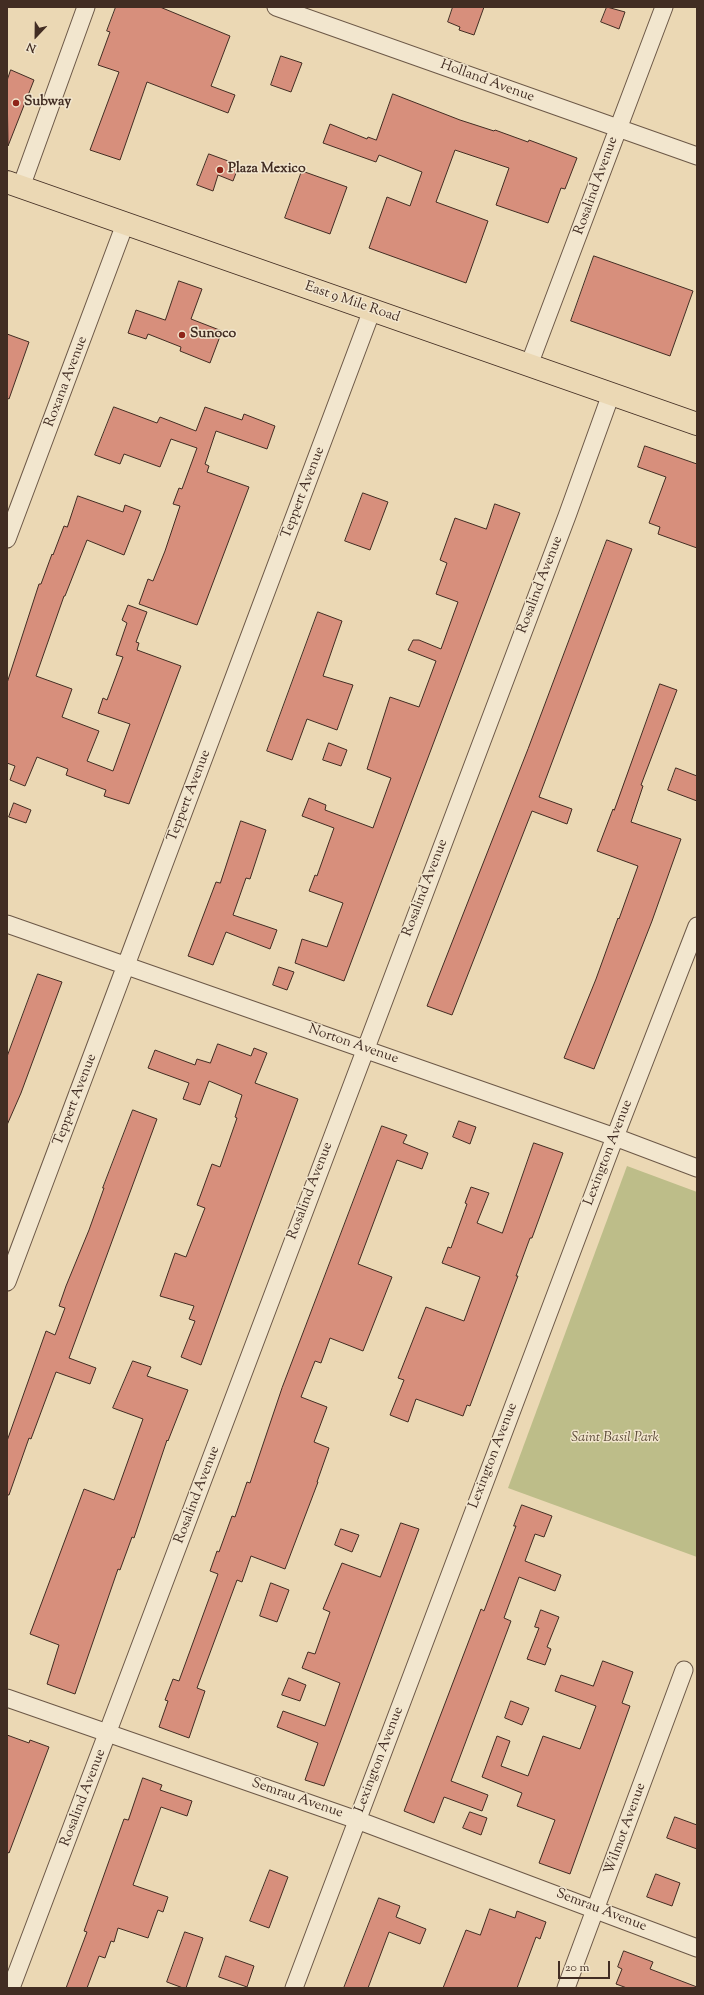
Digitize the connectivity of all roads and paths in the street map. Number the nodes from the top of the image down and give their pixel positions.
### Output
1 (86, 7) edge
2 (276, 7) edge
3 (664, 7) edge
4 (618, 129) junction
5 (697, 156) edge
6 (14, 185) edge
7 (125, 224) junction
8 (372, 310) junction
9 (529, 365) junction
10 (611, 394) junction
11 (697, 424) edge
12 (7, 539) edge
13 (7, 924) edge
14 (697, 926) edge
15 (127, 967) junction
16 (365, 1049) junction
17 (615, 1137) junction
18 (697, 1168) edge
19 (7, 1282) edge
20 (684, 1670) dead end
21 (7, 1698) edge
22 (108, 1734) junction
23 (357, 1820) junction
24 (596, 1909) junction
25 (697, 1948) edge
26 (11, 1988) edge
27 (294, 1988) edge
28 (566, 1988) edge

1 - 6 street
2 - 4 street, Holland Avenue
3 - 4 street, Rosalind Avenue
4 - 5 street, Holland Avenue
4 - 9 street, Rosalind Avenue
6 - 7 main road, East 9 Mile Road
7 - 8 main road, East 9 Mile Road
7 - 12 street, Roxana Avenue
8 - 9 main road, East 9 Mile Road
8 - 15 street, Teppert Avenue
9 - 10 main road, East 9 Mile Road
10 - 11 main road, East 9 Mile Road
10 - 16 street, Rosalind Avenue
13 - 15 street, Norton Avenue
14 - 17 street, Lexington Avenue
15 - 16 street, Norton Avenue
15 - 19 street, Teppert Avenue
16 - 17 street, Norton Avenue
16 - 22 street, Rosalind Avenue
17 - 18 street, Norton Avenue
17 - 23 street, Lexington Avenue
20 - 24 street, Wilmot Avenue
21 - 22 street, Semrau Avenue
22 - 23 street, Semrau Avenue
22 - 26 street, Rosalind Avenue
23 - 24 street, Semrau Avenue
23 - 27 street, Lexington Avenue
24 - 25 street, Semrau Avenue
24 - 28 street, Wilmot Avenue

